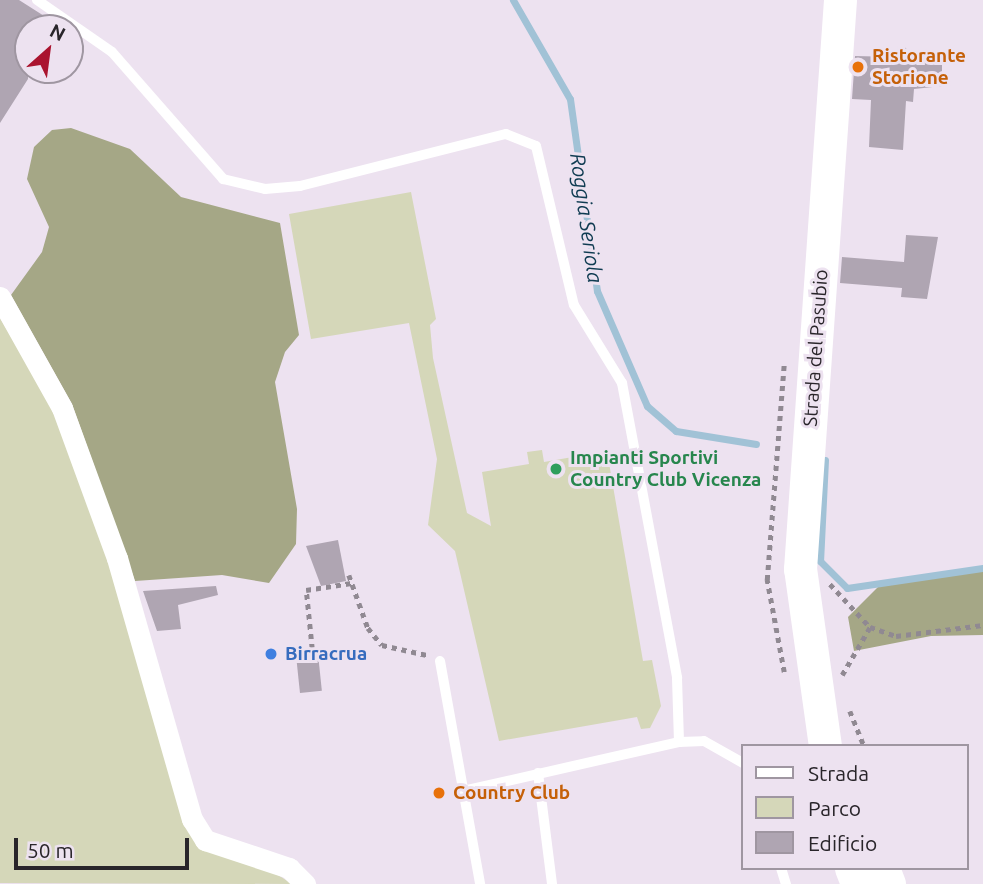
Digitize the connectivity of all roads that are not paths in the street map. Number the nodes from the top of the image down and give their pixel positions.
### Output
1 (37, 0) edge
2 (840, 0) edge
3 (0, 297) edge
4 (440, 661) road end
5 (830, 686) junction
6 (679, 742) junction
7 (825, 744) edge
8 (838, 744) edge
9 (741, 762) edge
10 (538, 774) junction
11 (463, 791) junction
12 (305, 884) edge
13 (480, 884) edge
14 (552, 884) edge

1 - 6 lane
2 - 5 main road, Strada del Pasubio
3 - 12 street
4 - 11 lane
5 - 7 main road, Strada del Pasubio
5 - 8 main road, Strada del Pasubio
6 - 9 lane
6 - 10 lane
10 - 11 lane
10 - 14 lane
11 - 13 lane

